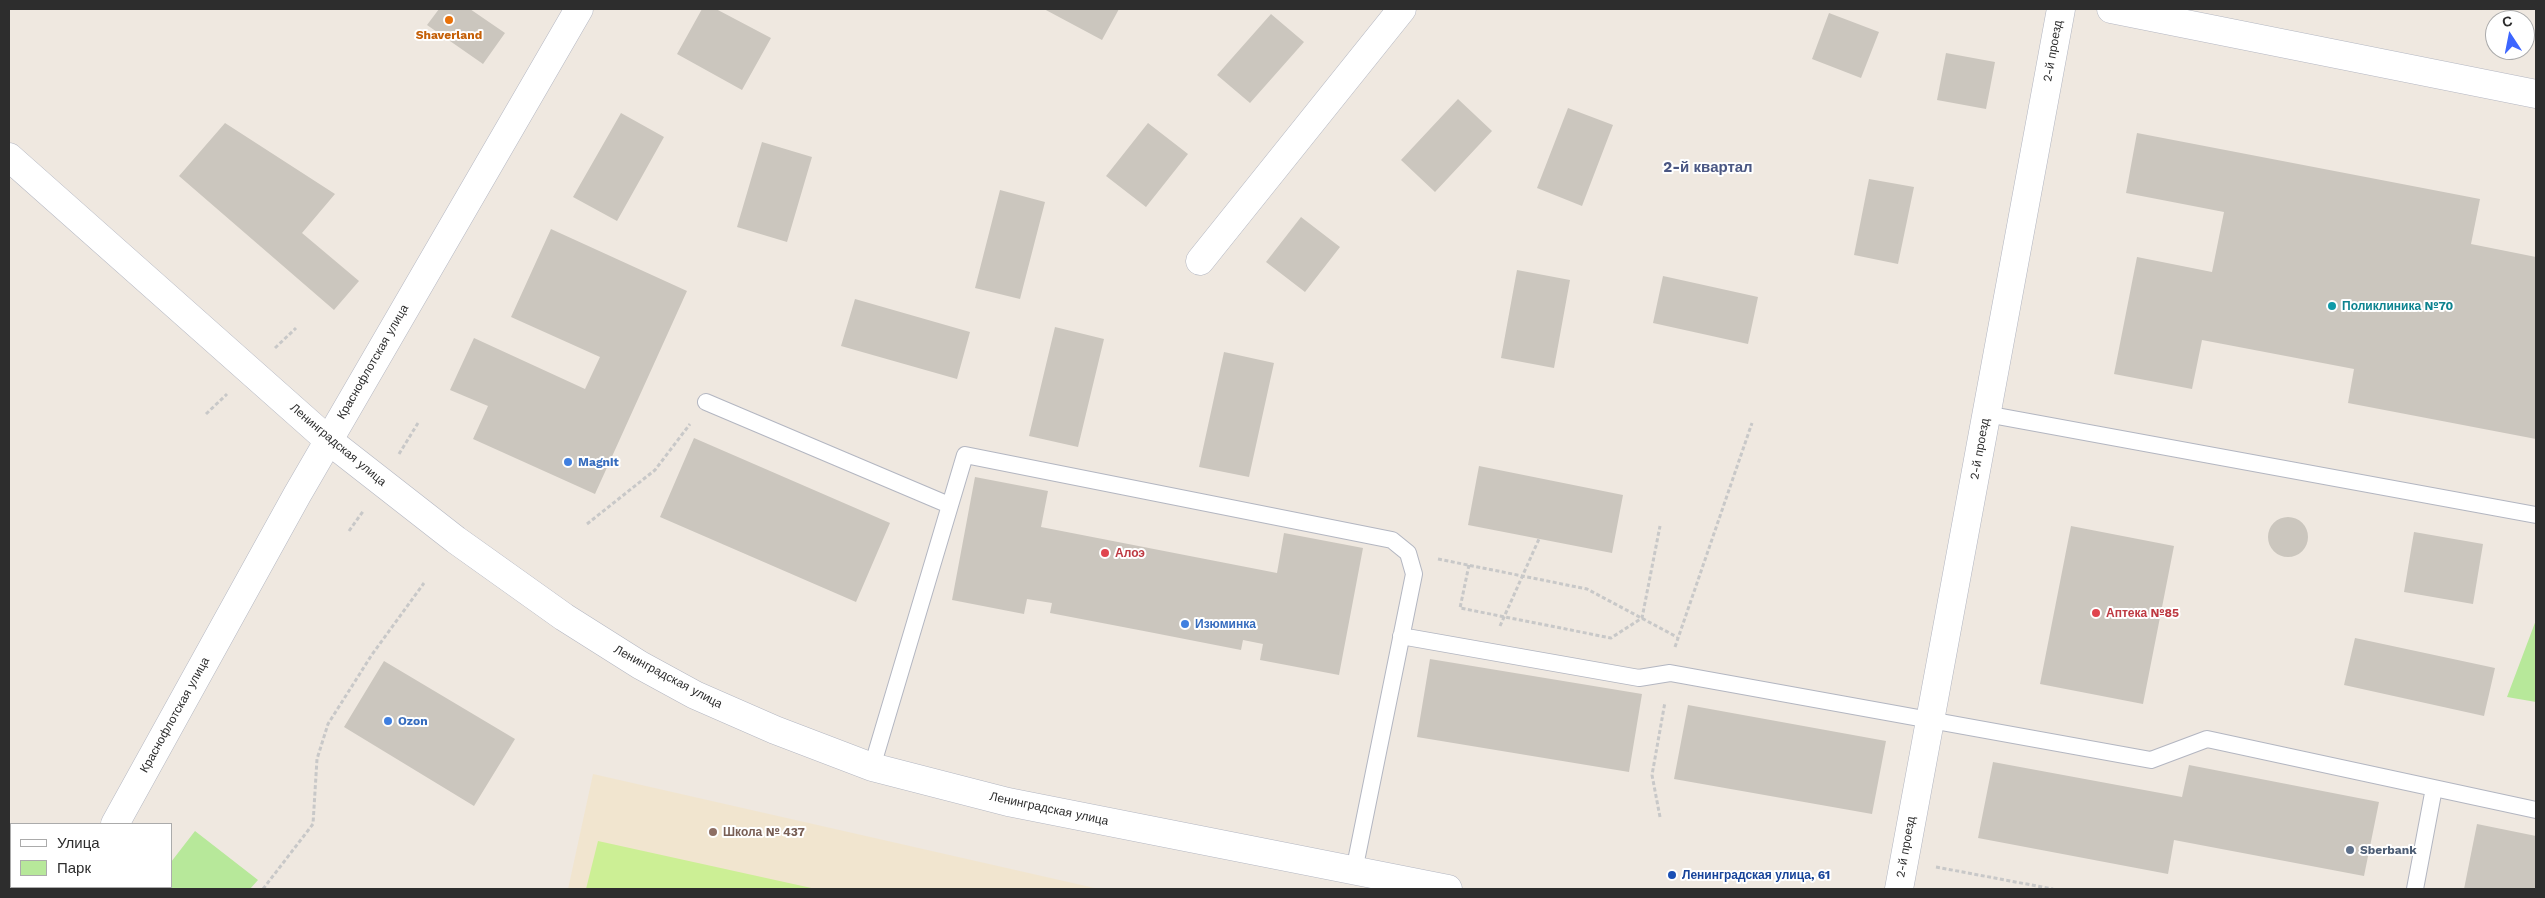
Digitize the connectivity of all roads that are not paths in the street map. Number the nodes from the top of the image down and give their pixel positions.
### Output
1 (579, 9) edge
2 (1402, 9) edge
3 (2061, 9) edge
4 (2111, 9) edge
5 (2536, 94) edge
6 (9, 157) edge
7 (1200, 261) dead end
8 (706, 402) road end
9 (1986, 414) junction
10 (328, 440) junction
11 (949, 504) junction
12 (2536, 516) edge
13 (1402, 636) junction
14 (1929, 720) junction
15 (872, 767) junction
16 (2434, 788) junction
17 (2536, 810) edge
18 (116, 823) edge
19 (1354, 871) junction
20 (1448, 889) edge
21 (1899, 889) edge
22 (2415, 889) edge

1 - 10 street, Краснофлотская улица
2 - 7 street
3 - 9 street, 2-й проезд
4 - 5 street
6 - 10 street, Ленинградская улица
8 - 11 lane
9 - 12 lane
9 - 14 street, 2-й проезд
10 - 15 street, Ленинградская улица
10 - 18 street, Краснофлотская улица
11 - 13 lane
11 - 15 lane
13 - 14 lane
13 - 19 lane
14 - 16 lane
14 - 21 street, 2-й проезд
15 - 19 street, Ленинградская улица
16 - 17 lane
16 - 22 lane
19 - 20 street, Ленинградская улица

